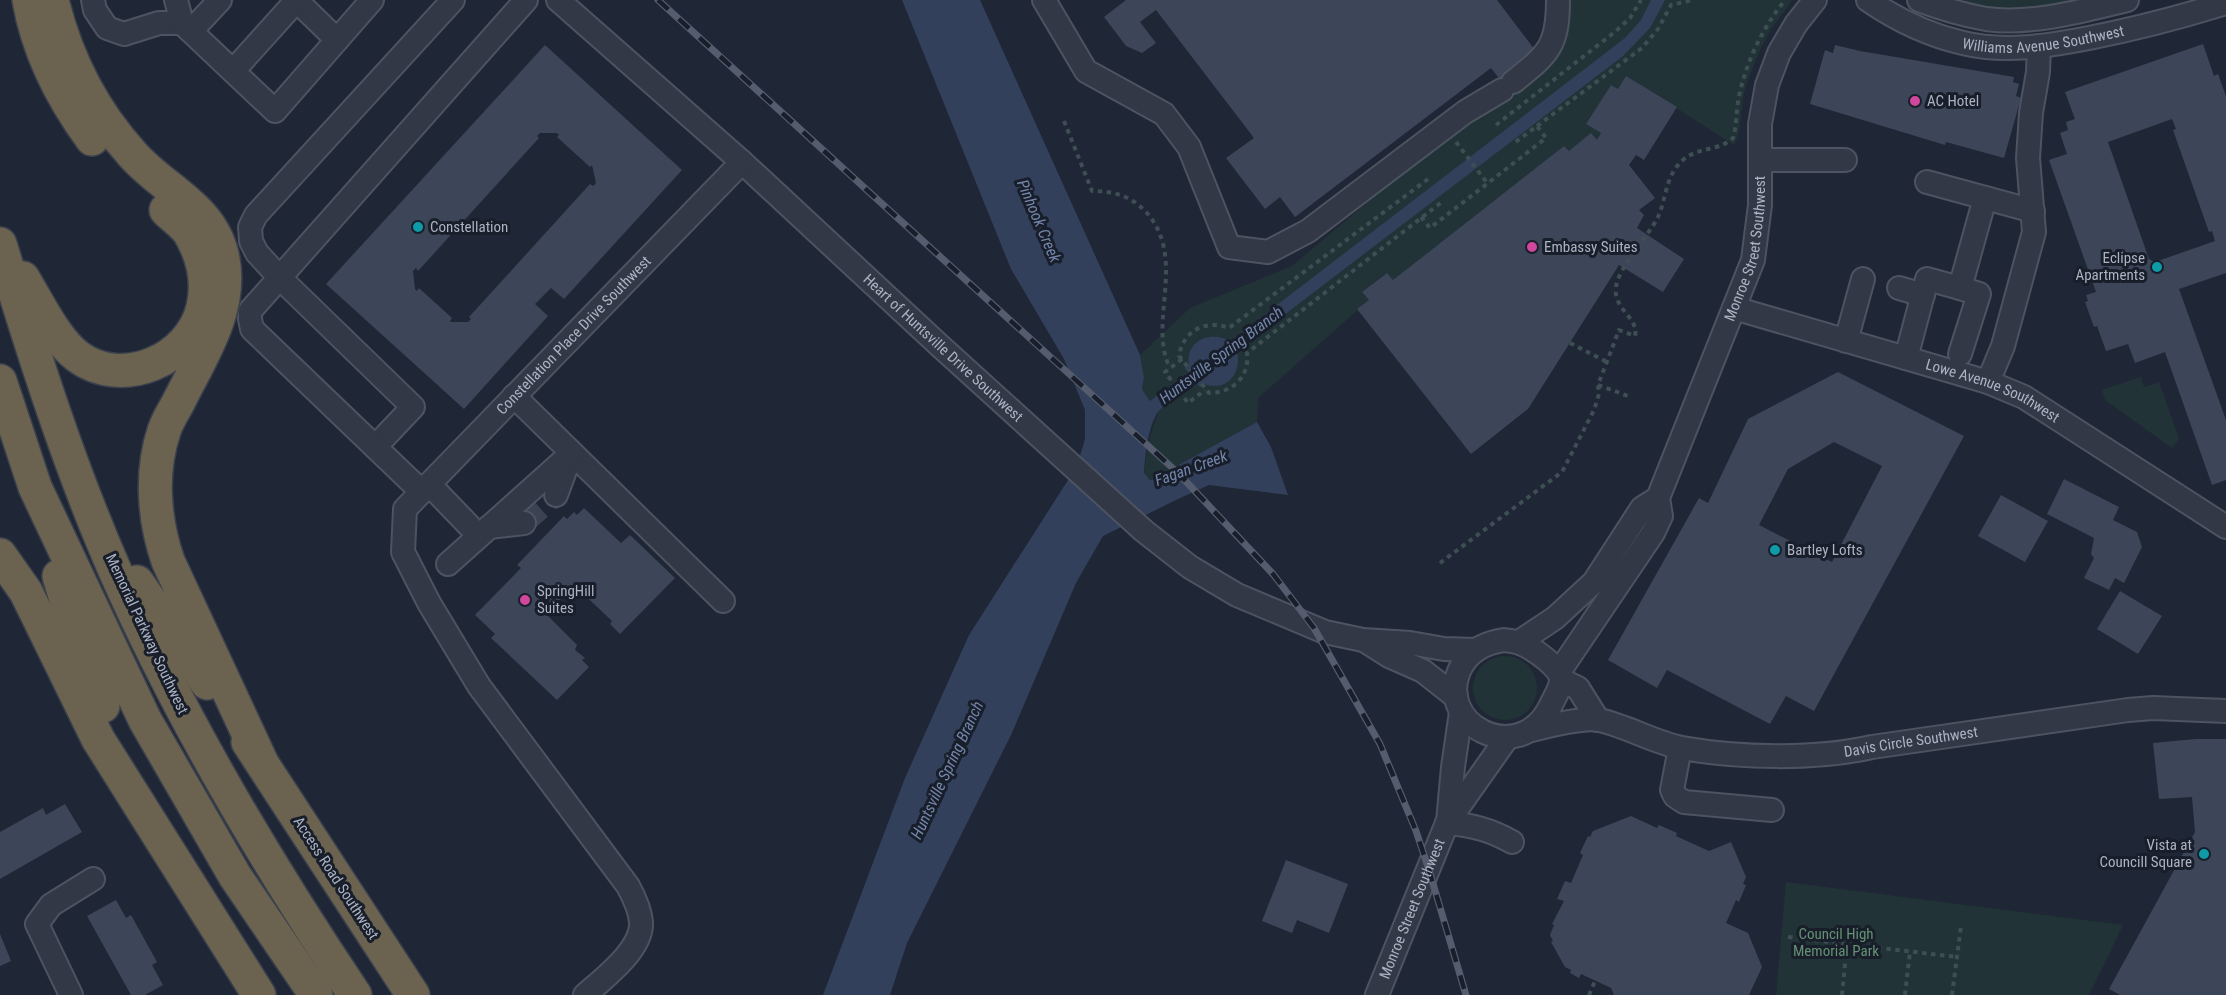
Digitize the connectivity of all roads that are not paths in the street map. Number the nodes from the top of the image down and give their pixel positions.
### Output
1 (28, 0) edge
2 (52, 0) edge
3 (93, 0) edge
4 (176, 0) edge
5 (220, 0) edge
6 (297, 0) edge
7 (372, 0) edge
8 (453, 0) edge
9 (526, 0) edge
10 (558, 0) edge
11 (1044, 0) edge
12 (1558, 0) edge
13 (1815, 0) edge
14 (1868, 0) edge
15 (1919, 0) edge
16 (2127, 0) edge
17 (2226, 3) edge
18 (186, 27) junction
19 (337, 40) junction
20 (2039, 46) junction
21 (233, 71) junction
22 (1760, 160) junction
23 (1845, 160) dead end
24 (742, 162) junction
25 (1927, 182) dead end
26 (1985, 198) junction
27 (2033, 211) junction
28 (0, 243) edge
29 (280, 278) junction
30 (1863, 279) dead end
31 (1899, 288) dead end
32 (1960, 288) junction
33 (1923, 295) junction
34 (1734, 309) junction
35 (1846, 341) junction
36 (1960, 354) dead end
37 (1906, 358) junction
38 (0, 381) edge
39 (1988, 382) junction
40 (514, 396) junction
41 (375, 447) junction
42 (572, 453) junction
43 (35, 487) junction
44 (425, 488) junction
45 (556, 495) tunnel mouth
46 (1658, 498) junction
47 (93, 519) junction
48 (524, 523) tunnel mouth
49 (2226, 527) edge
50 (484, 532) junction
51 (0, 555) edge
52 (448, 564) dead end
53 (723, 601) dead end
54 (1363, 640) junction
55 (1519, 642) junction
56 (1476, 650) junction
57 (1560, 676) junction
58 (1459, 704) junction
59 (2226, 711) edge
60 (1598, 720) junction
61 (1532, 730) junction
62 (1507, 738) junction
63 (1680, 748) junction
64 (261, 761) junction
65 (137, 801) junction
66 (1772, 810) dead end
67 (1448, 823) junction
68 (1512, 842) dead end
69 (93, 879) dead end
70 (71, 995) edge
71 (259, 995) edge
72 (316, 995) edge
73 (355, 995) edge
74 (413, 995) edge
75 (585, 995) edge
76 (1377, 995) edge

1 - 28 highway
2 - 64 highway
3 - 18 street
4 - 18 street
5 - 18 street
6 - 19 street
6 - 21 street
7 - 19 street
8 - 29 street
9 - 29 street
10 - 24 street, Heart of Huntsville Drive Southwest
11 - 12 street
13 - 22 street, Monroe Street Southwest
14 - 20 street, Williams Avenue Southwest
15 - 16 street, Williams Avenue Southwest
17 - 20 street, Williams Avenue Southwest
18 - 21 street
19 - 21 street
20 - 27 street
22 - 23 street
22 - 34 street, Monroe Street Southwest
24 - 40 street, Constellation Place Drive Southwest
24 - 54 street, Heart of Huntsville Drive Southwest
25 - 26 street
26 - 27 street
26 - 32 street
27 - 39 street
28 - 47 highway, Memorial Parkway Southwest
29 - 41 street
29 - 41 street
30 - 35 street
31 - 33 street
32 - 33 street
32 - 36 street
33 - 37 street
34 - 35 street, Lowe Avenue Southwest
34 - 46 street, Monroe Street Southwest
35 - 37 street, Lowe Avenue Southwest
37 - 39 street, Lowe Avenue Southwest
38 - 43 highway
39 - 49 street, Lowe Avenue Southwest
40 - 42 street
40 - 44 street, Constellation Place Drive Southwest
41 - 44 street
42 - 45 street
42 - 50 street
42 - 53 street
43 - 65 highway
43 - 72 highway
44 - 50 street
44 - 75 street, Constellation Place Drive Southwest
46 - 55 street, Monroe Street Southwest
46 - 57 street, Monroe Street Southwest
47 - 64 highway
47 - 73 highway, Memorial Parkway Southwest
48 - 50 street
50 - 52 street
51 - 65 highway
54 - 56 street, Heart of Huntsville Drive Southwest
54 - 58 street, Heart of Huntsville Drive Southwest
55 - 56 street
55 - 57 street
56 - 58 street, Monroe Street Southwest
57 - 60 street
57 - 61 street, Monroe Street Southwest
58 - 62 street
58 - 67 street, Monroe Street Southwest
59 - 63 street, Davis Circle Southwest
60 - 61 street
60 - 63 street, Davis Circle Southwest
61 - 62 street
62 - 67 street, Monroe Street Southwest
63 - 66 street
64 - 74 highway, Access Road Southwest
65 - 71 highway
67 - 68 street
67 - 76 street, Monroe Street Southwest
69 - 70 street

